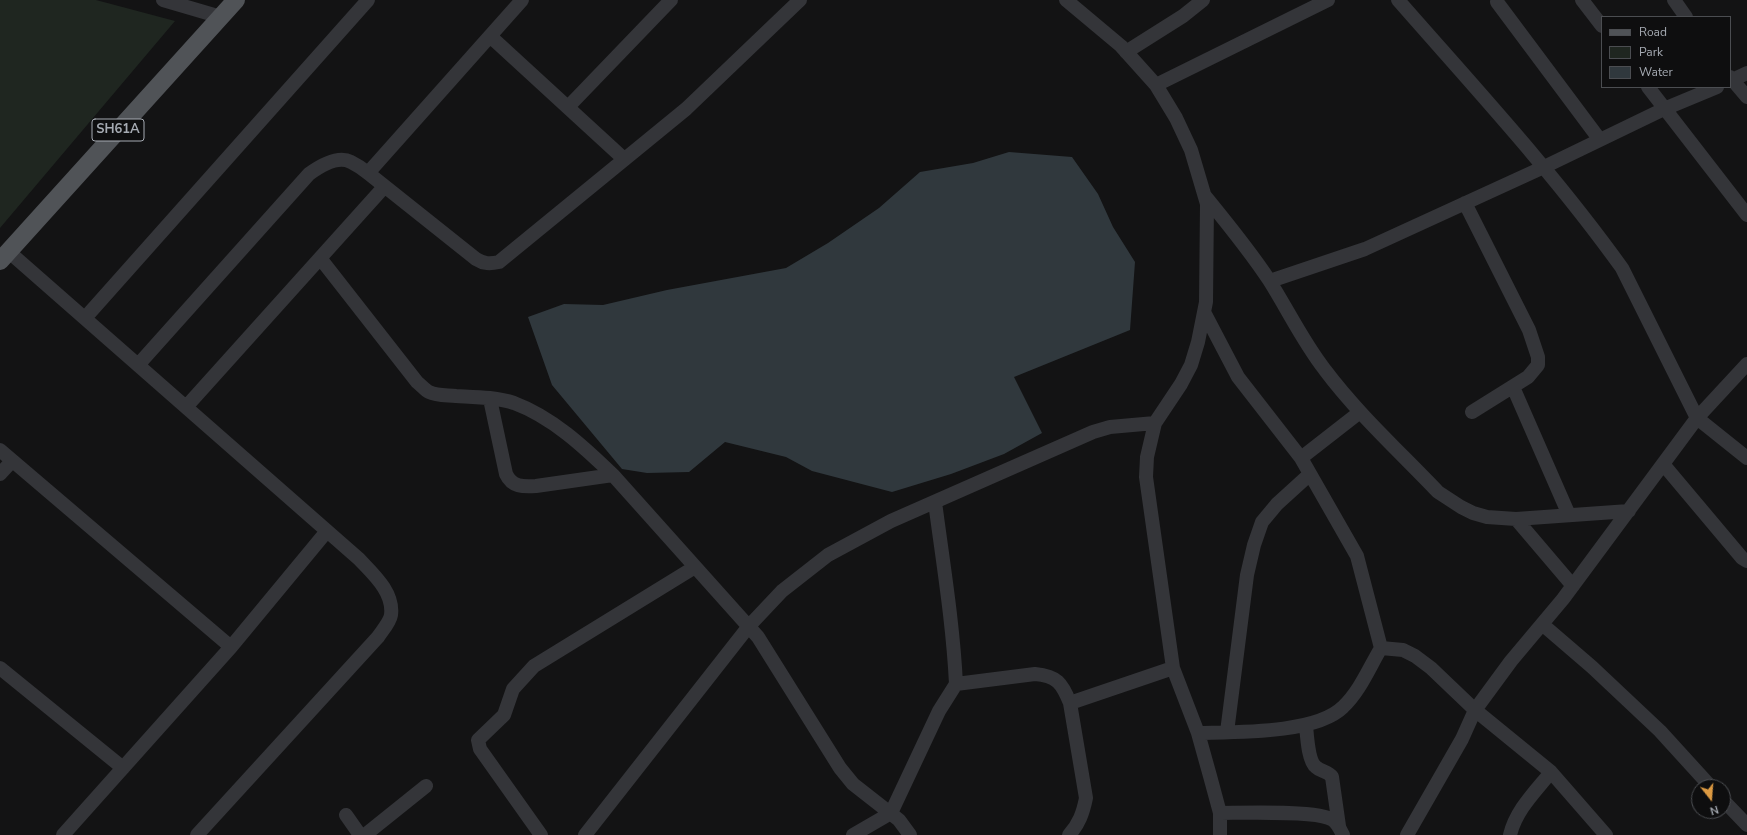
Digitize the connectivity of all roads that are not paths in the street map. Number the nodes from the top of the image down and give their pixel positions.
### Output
1 (163, 0) edge
2 (236, 0) edge
3 (368, 0) edge
4 (522, 0) edge
5 (670, 0) edge
6 (800, 0) edge
7 (1066, 0) edge
8 (1203, 0) edge
9 (1328, 0) edge
10 (1398, 0) edge
11 (1582, 0) edge
12 (1674, 0) edge
13 (1497, 2) dead end
14 (1685, 16) edge
15 (221, 17) junction
16 (1601, 25) edge
17 (490, 36) junction
18 (1126, 52) junction
19 (1747, 73) edge
20 (1731, 79) edge
21 (1156, 85) junction
22 (1649, 88) edge
23 (1715, 88) edge
24 (1747, 97) edge
25 (568, 107) junction
26 (1664, 109) junction
27 (1600, 140) junction
28 (624, 159) junction
29 (1544, 167) junction
30 (368, 172) junction
31 (384, 187) junction
32 (1204, 195) junction
33 (1465, 203) junction
34 (1747, 215) edge
35 (4, 256) edge
36 (320, 258) junction
37 (1270, 281) junction
38 (1204, 312) junction
39 (85, 318) junction
40 (1747, 364) edge
41 (138, 365) junction
42 (1513, 387) junction
43 (490, 399) junction
44 (186, 407) junction
45 (1360, 412) junction
46 (1472, 412) dead end
47 (1697, 418) junction
48 (1155, 423) junction
49 (0, 450) edge
50 (1301, 458) junction
51 (1747, 458) edge
52 (12, 461) junction
53 (1664, 464) junction
54 (0, 474) edge
55 (1310, 474) junction
56 (613, 475) junction
57 (935, 502) junction
58 (1629, 511) junction
59 (1569, 515) junction
60 (1516, 519) junction
61 (327, 531) junction
62 (1747, 561) edge
63 (695, 567) junction
64 (1573, 586) junction
65 (1542, 624) junction
66 (749, 626) junction
67 (231, 648) junction
68 (1381, 648) junction
69 (0, 668) edge
70 (1173, 668) junction
71 (956, 684) junction
72 (1070, 703) junction
73 (1475, 710) junction
74 (1306, 725) junction
75 (1226, 732) junction
76 (1198, 733) junction
77 (122, 768) junction
78 (1551, 772) junction
79 (1704, 779) edge
80 (426, 786) dead end
81 (1731, 808) edge
82 (891, 813) junction
83 (1220, 813) junction
84 (346, 815) dead end
85 (1747, 825) edge
86 (1341, 831) edge
87 (63, 835) edge
88 (197, 835) edge
89 (360, 835) edge
90 (365, 835) edge
91 (541, 835) edge
92 (585, 835) edge
93 (853, 835) edge
94 (910, 835) edge
95 (1069, 835) edge
96 (1220, 835) edge
97 (1407, 835) edge
98 (1510, 835) edge
99 (1606, 835) edge

1 - 15 street
2 - 15 main road, SH61A
3 - 39 street
4 - 17 street
5 - 25 street
6 - 28 street
7 - 18 street
8 - 18 street
9 - 21 street
10 - 29 street
11 - 16 street
12 - 14 street
13 - 27 street
15 - 35 main road, SH61A
17 - 25 street
17 - 30 street
18 - 21 street
19 - 20 street
20 - 24 street
21 - 32 street
22 - 26 street
23 - 26 street
25 - 28 street
26 - 27 street
26 - 34 street
27 - 29 street
28 - 31 street
29 - 33 street
29 - 47 street
30 - 31 street
30 - 41 street
31 - 36 street
32 - 37 street
32 - 38 street
33 - 37 street
33 - 42 street
35 - 39 street
36 - 43 street
36 - 44 street
37 - 45 street
38 - 48 street
38 - 50 street
39 - 41 street
40 - 47 street
41 - 44 street
42 - 46 street
42 - 59 street
43 - 56 street
43 - 56 street
44 - 61 street
45 - 50 street
45 - 60 street
47 - 51 street
47 - 53 street
48 - 57 street
48 - 70 street
49 - 52 street
50 - 55 street
52 - 54 street
52 - 67 street
53 - 58 street
53 - 62 street
55 - 68 street
55 - 75 street
56 - 63 street
57 - 66 street
57 - 71 street
58 - 59 street
58 - 64 street
59 - 60 street
60 - 64 street
61 - 67 street
61 - 88 street
63 - 66 street
63 - 91 street
64 - 65 street
65 - 73 street
65 - 79 street
66 - 82 street
66 - 92 street
67 - 77 street
68 - 73 street
68 - 74 street
69 - 77 street
70 - 72 street
70 - 76 street
71 - 72 street
71 - 82 street
72 - 95 street
73 - 78 street
73 - 97 street
74 - 75 street
74 - 86 street
75 - 76 street
76 - 83 street
77 - 87 street
78 - 98 street
78 - 99 street
80 - 90 street
81 - 85 street
82 - 93 street
82 - 94 street
83 - 86 street
83 - 96 street
84 - 89 street

